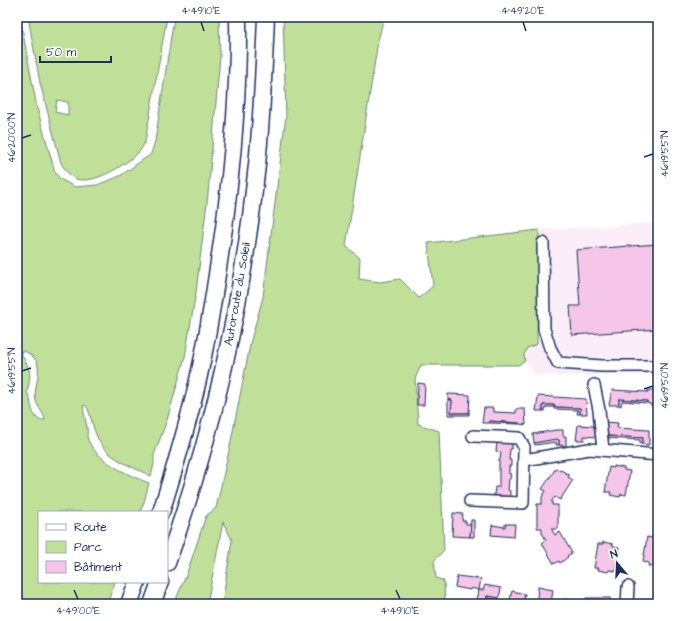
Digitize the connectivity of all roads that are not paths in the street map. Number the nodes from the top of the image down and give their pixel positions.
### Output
1 (238, 17) edge
2 (266, 17) edge
3 (543, 243) dead end
4 (658, 366) edge
5 (594, 385) dead end
6 (473, 436) dead end
7 (603, 450) junction
8 (658, 455) edge
9 (524, 460) junction
10 (470, 501) dead end
11 (162, 511) edge
12 (168, 560) edge
13 (137, 583) edge
14 (160, 583) edge
15 (628, 587) dead end
16 (129, 604) edge
17 (152, 604) edge
18 (627, 604) edge

1 - 11 highway, Autoroute du Soleil
2 - 12 highway, Autoroute du Soleil
3 - 4 street
5 - 7 street
6 - 9 street
7 - 8 street
7 - 9 street
9 - 10 street
13 - 16 highway
14 - 17 highway
15 - 18 street

